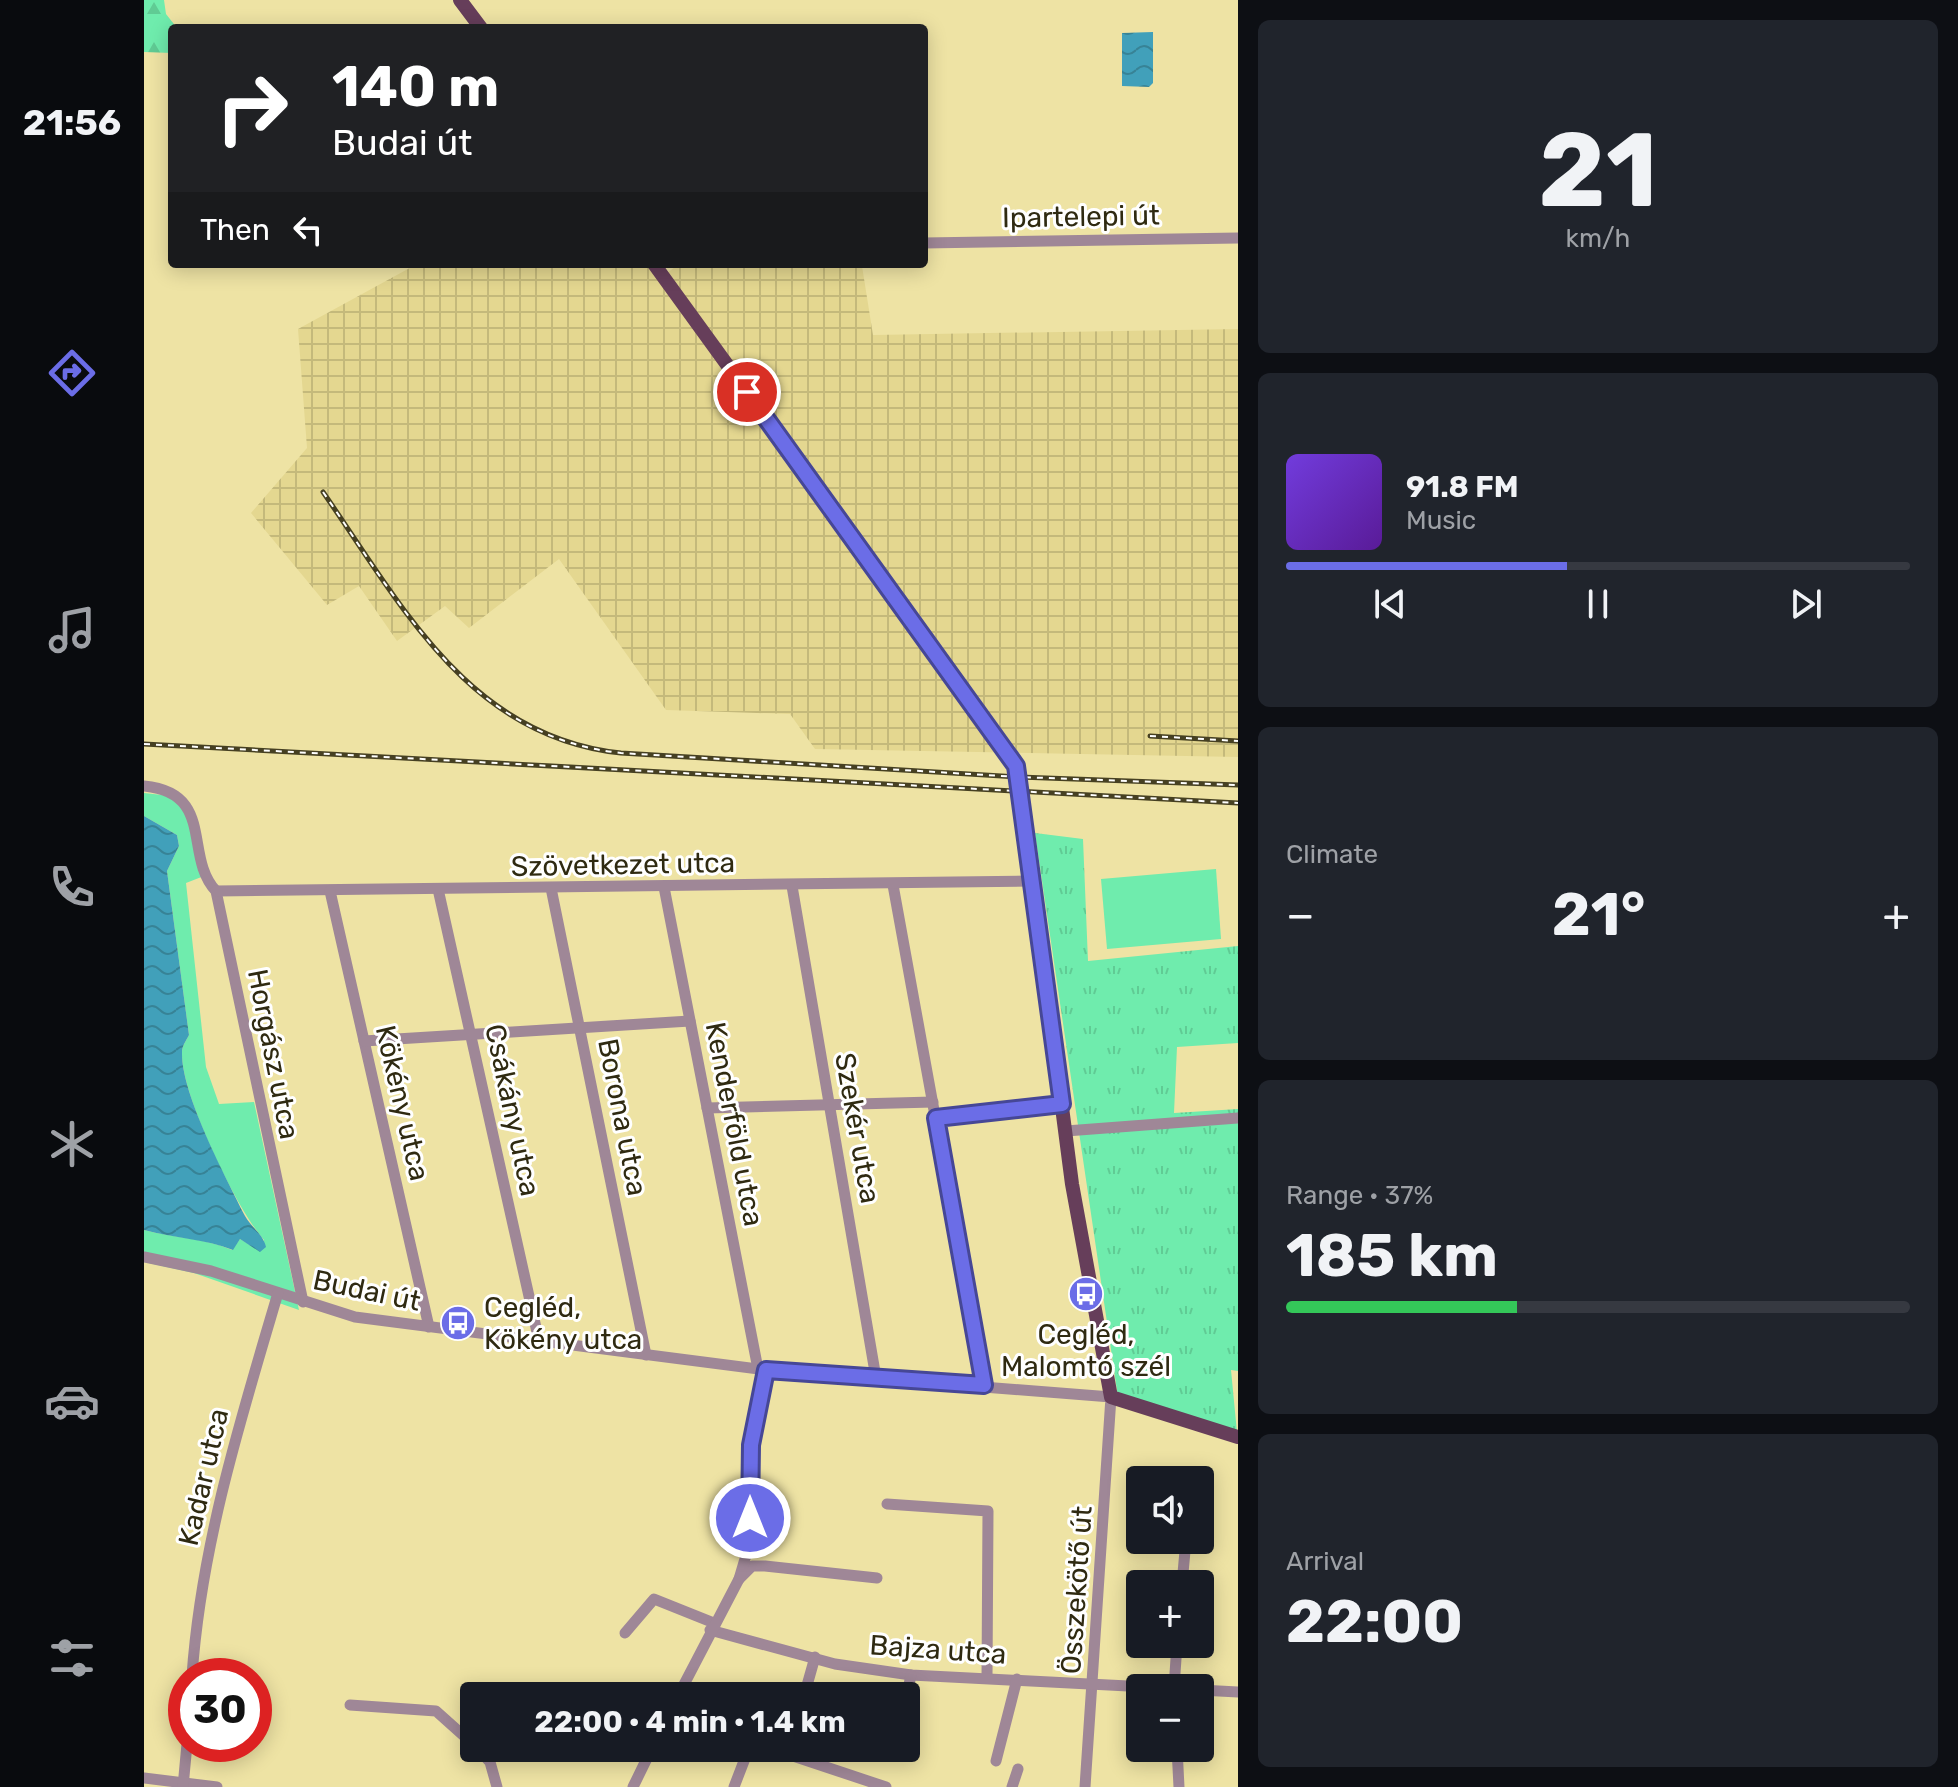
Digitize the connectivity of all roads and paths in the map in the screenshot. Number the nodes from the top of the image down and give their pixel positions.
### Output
1 (460, 0) edge
2 (478, 24) edge
3 (1238, 238) edge
4 (928, 243) edge
5 (657, 268) edge
6 (144, 786) edge
7 (1030, 881) junction
8 (893, 885) junction
9 (792, 886) junction
10 (664, 887) junction
11 (551, 888) junction
12 (438, 889) junction
13 (216, 891) junction
14 (330, 891) junction
15 (690, 1021) junction
16 (581, 1028) junction
17 (472, 1034) junction
18 (364, 1041) junction
19 (933, 1102) junction
20 (829, 1103) junction
21 (1062, 1104) junction
22 (707, 1108) junction
23 (936, 1118) junction
24 (1238, 1118) edge
25 (1066, 1131) junction
26 (144, 1257) edge
27 (278, 1293) junction
28 (303, 1302) junction
29 (429, 1327) junction
30 (539, 1341) junction
31 (646, 1355) junction
32 (762, 1370) junction
33 (876, 1378) junction
34 (984, 1385) junction
35 (1111, 1397) junction
36 (1238, 1437) edge
37 (887, 1504) dead end
38 (877, 1578) dead end
39 (739, 1579) junction
40 (712, 1626) junction
41 (625, 1633) dead end
42 (815, 1657) junction
43 (194, 1658) edge
44 (911, 1675) junction
45 (987, 1678) junction
46 (1017, 1679) junction
47 (685, 1682) edge
48 (808, 1682) edge
49 (910, 1682) edge
50 (1093, 1683) junction
51 (1126, 1685) edge
52 (1214, 1691) edge
53 (1238, 1692) edge
54 (350, 1705) dead end
55 (460, 1733) edge
56 (996, 1761) dead end
57 (186, 1762) edge
58 (490, 1762) edge
59 (645, 1762) edge
60 (744, 1762) edge
61 (809, 1762) edge
62 (1178, 1762) edge
63 (1018, 1769) dead end
64 (843, 1774) junction
65 (144, 1778) edge
66 (184, 1785) edge
67 (217, 1787) edge
68 (497, 1787) edge
69 (633, 1787) edge
70 (734, 1787) edge
71 (839, 1787) edge
72 (886, 1787) edge
73 (1012, 1787) edge
74 (1085, 1787) edge
75 (1179, 1787) edge

1 - 2 main road
3 - 4 street, Ipartelepi út
5 - 7 main road
6 - 13 street, Horgász utca
7 - 8 street, Szövetkezet utca
7 - 21 main road
8 - 9 street, Szövetkezet utca
8 - 19 street
9 - 10 street, Szövetkezet utca
9 - 20 street, Szekér utca
10 - 11 street, Szövetkezet utca
10 - 15 street, Kenderföld utca
11 - 12 street, Szövetkezet utca
11 - 16 street, Borona utca
12 - 14 street, Szövetkezet utca
12 - 17 street, Csákány utca
13 - 14 street, Szövetkezet utca
13 - 28 street, Horgász utca
14 - 18 street, Kökény utca
15 - 16 street
15 - 22 street, Kenderföld utca
16 - 17 street
16 - 31 street, Borona utca
17 - 18 street
17 - 30 street, Csákány utca
18 - 29 street, Kökény utca
19 - 20 street
19 - 23 street
20 - 22 street
20 - 33 street, Szekér utca
21 - 23 street
21 - 25 main road
22 - 32 street, Kenderföld utca
23 - 34 street
24 - 25 street
25 - 35 main road
26 - 27 street, Budai út
27 - 28 street, Budai út
27 - 43 street, Kadar utca
28 - 29 street, Budai út
29 - 30 street, Budai út
30 - 31 street, Budai út
31 - 32 street, Budai út
32 - 33 street, Budai út
32 - 39 street
33 - 34 street, Budai út
34 - 35 street, Budai út
35 - 36 main road
35 - 50 street, Összekötő út
37 - 45 street
38 - 39 street
39 - 40 street
40 - 41 street, Bajza utca
40 - 42 street, Bajza utca
40 - 47 street
42 - 44 street, Bajza utca
42 - 48 street
44 - 45 street, Bajza utca
44 - 49 street
45 - 46 street, Bajza utca
46 - 50 street, Bajza utca
46 - 56 street
50 - 51 street, Bajza utca
50 - 74 street, Összekötő út
52 - 53 street
54 - 55 street
57 - 66 street
58 - 68 street
59 - 69 street
60 - 70 street
61 - 64 street
62 - 75 street
63 - 73 street
64 - 71 street
64 - 72 street
65 - 66 street
66 - 67 street

